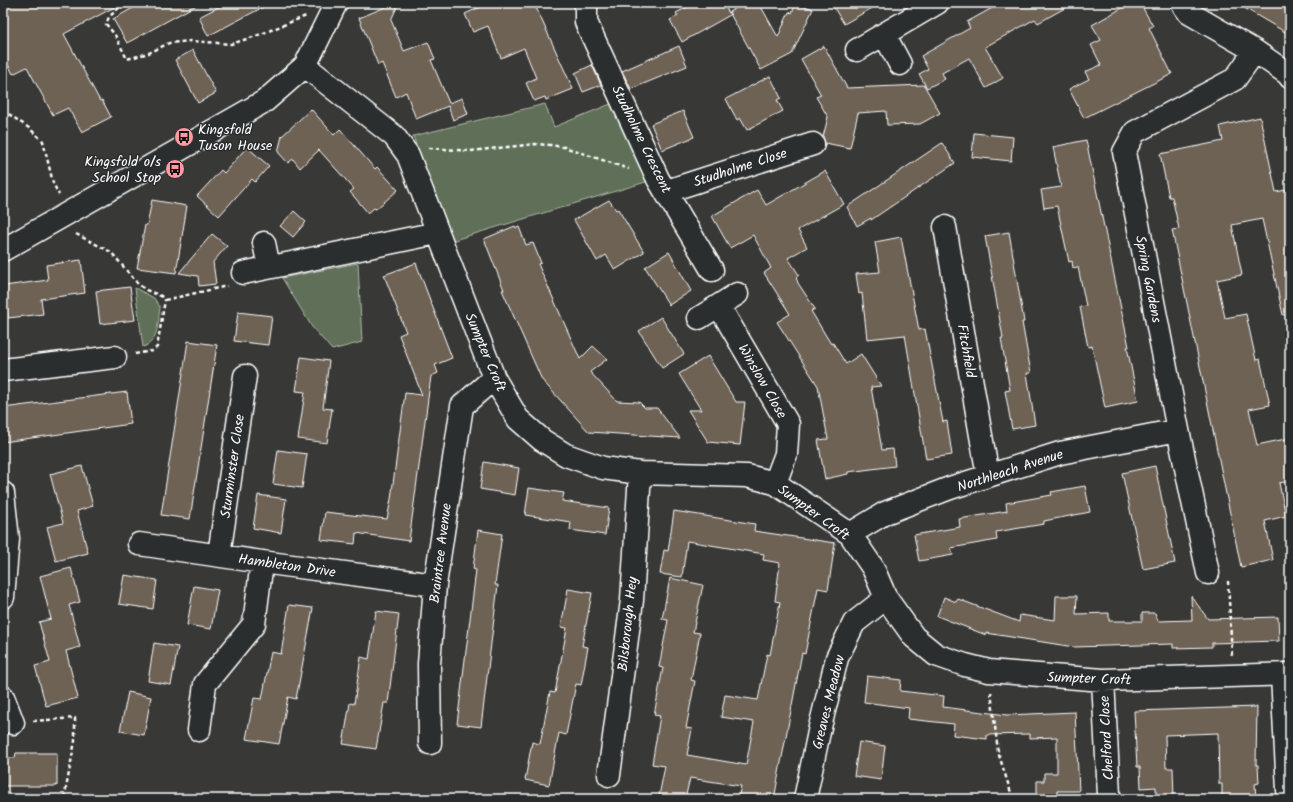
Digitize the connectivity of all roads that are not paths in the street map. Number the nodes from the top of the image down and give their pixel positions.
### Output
1 (336, 3) edge
2 (586, 3) edge
3 (937, 3) edge
4 (1182, 3) edge
5 (884, 34) junction
6 (857, 50) dead end
7 (1255, 51) junction
8 (900, 64) dead end
9 (305, 66) junction
10 (1290, 77) edge
11 (813, 144) dead end
12 (667, 190) junction
13 (945, 227) dead end
14 (437, 233) junction
15 (264, 243) dead end
16 (3, 250) edge
17 (269, 267) junction
18 (712, 270) dead end
19 (243, 273) road end
20 (699, 318) dead end
21 (115, 357) road end
22 (3, 370) edge
23 (245, 376) dead end
24 (494, 378) junction
25 (1178, 430) junction
26 (640, 473) junction
27 (988, 476) junction
28 (775, 483) junction
29 (3, 493) edge
30 (850, 534) junction
31 (139, 544) dead end
32 (218, 555) junction
33 (262, 562) junction
34 (1208, 573) road end
35 (435, 585) junction
36 (3, 597) edge
37 (886, 598) junction
38 (1286, 674) edge
39 (1103, 680) junction
40 (3, 697) edge
41 (13, 723) road end
42 (199, 730) dead end
43 (430, 743) dead end
44 (609, 775) dead end
45 (1288, 790) dead end
46 (1109, 795) dead end
47 (805, 799) edge

1 - 9 street
2 - 12 street, Studholme Crescent
3 - 5 street
4 - 7 street
5 - 6 street
5 - 8 street
7 - 10 street
7 - 25 street, Spring Gardens
9 - 14 street, Sumpter Croft
9 - 16 street
11 - 12 street, Studholme Close
12 - 18 street, Studholme Crescent
13 - 27 street, Fitchfield
14 - 17 street
14 - 24 street, Sumpter Croft
15 - 17 street
17 - 19 street
20 - 28 street, Winslow Close
21 - 22 street
23 - 32 street, Sturminster Close
24 - 26 street, Sumpter Croft
24 - 35 street, Braintree Avenue
25 - 27 street, Northleach Avenue
25 - 34 street, Spring Gardens
26 - 28 street, Sumpter Croft
26 - 44 street, Bilsborough Hey
27 - 30 street, Northleach Avenue
28 - 30 street, Sumpter Croft
29 - 36 street
30 - 37 street, Sumpter Croft
31 - 32 street, Hambleton Drive
32 - 33 street, Hambleton Drive
33 - 35 street, Hambleton Drive
33 - 42 street
35 - 43 street, Braintree Avenue
37 - 39 street, Sumpter Croft
37 - 47 street, Greaves Meadow
38 - 39 street, Sumpter Croft
38 - 45 street
39 - 46 street, Chelford Close
40 - 41 street

